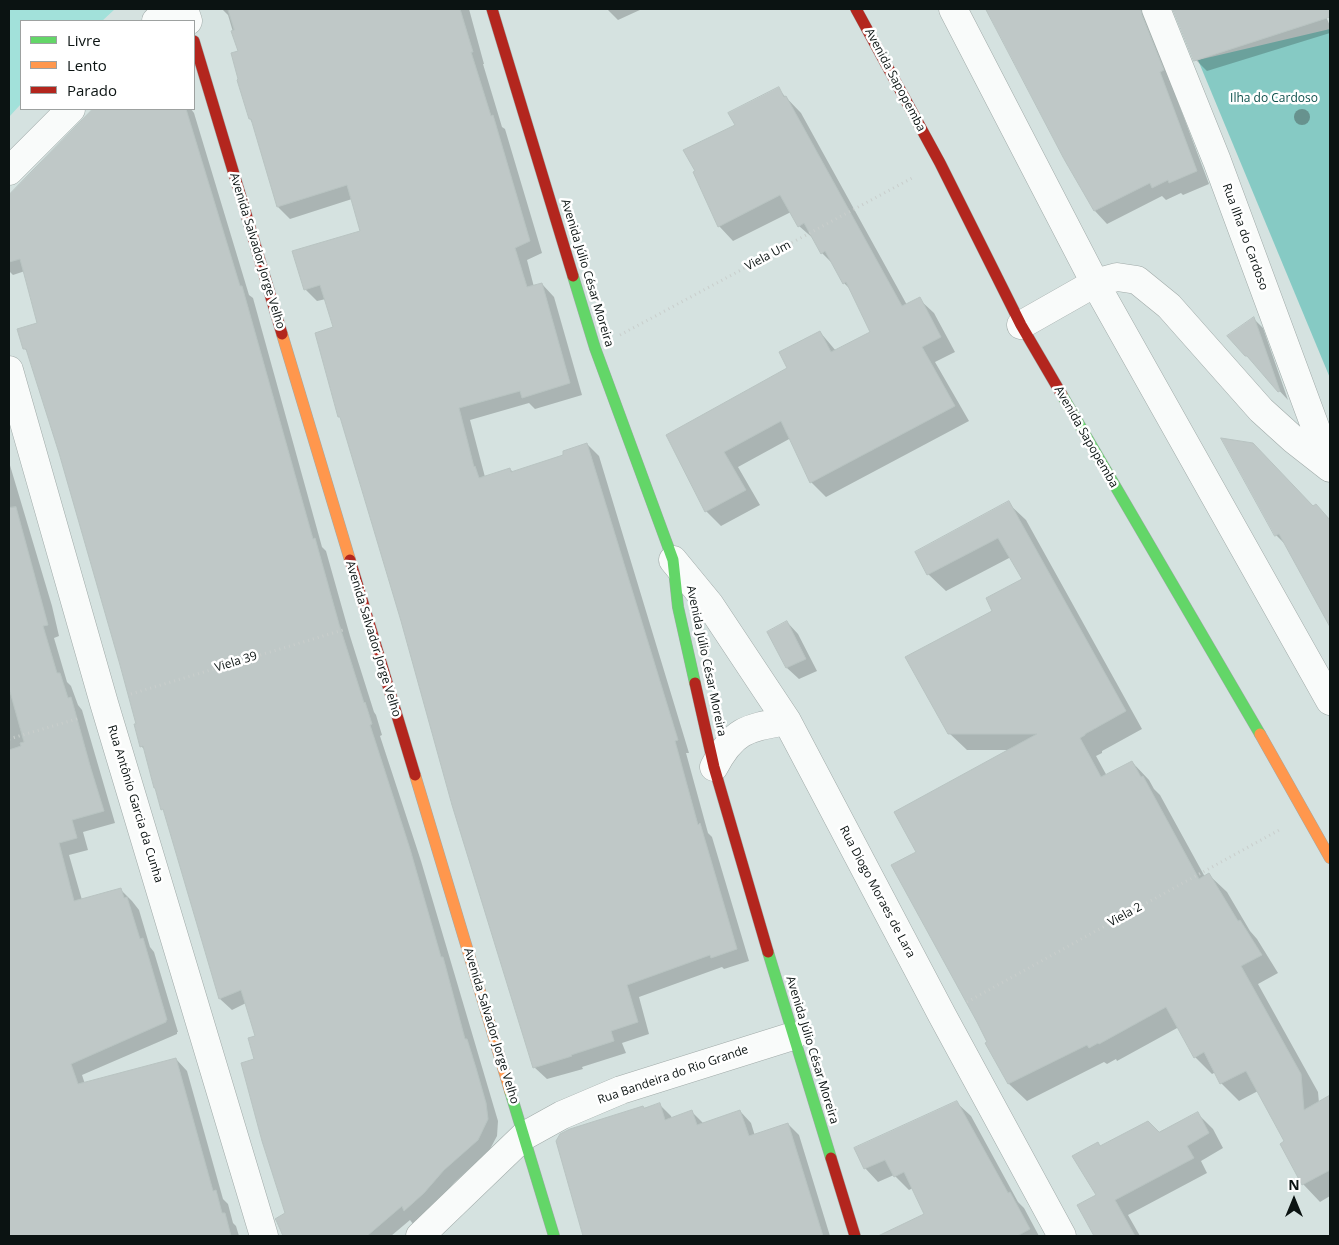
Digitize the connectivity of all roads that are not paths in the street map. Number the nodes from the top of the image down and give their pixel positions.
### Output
1 (169, 9) edge
2 (492, 9) edge
3 (856, 9) edge
4 (953, 9) edge
5 (1156, 9) edge
6 (157, 20) edge
7 (195, 44) edge
8 (70, 110) edge
9 (9, 171) edge
10 (1095, 283) junction
11 (1021, 326) junction
12 (9, 370) edge
13 (1330, 468) edge
14 (673, 560) junction
15 (1330, 701) edge
16 (787, 721) junction
17 (714, 767) junction
18 (1330, 858) edge
19 (793, 1036) junction
20 (524, 1136) junction
21 (264, 1236) edge
22 (420, 1236) edge
23 (554, 1236) edge
24 (855, 1236) edge
25 (1062, 1236) edge

1 - 6 street
2 - 14 street, Avenida Júlio César Moreira
3 - 11 street, Avenida Sapopemba
4 - 10 street
5 - 13 street, Rua Ilha do Cardoso
7 - 20 street, Avenida Salvador Jorge Velho
8 - 9 street
10 - 11 street
10 - 13 street
10 - 15 street
11 - 18 street, Avenida Sapopemba
12 - 21 street, Rua Antônio Garcia da Cunha
14 - 16 street, Rua Diogo Moraes de Lara
14 - 17 street, Avenida Júlio César Moreira
16 - 17 street
16 - 25 street, Rua Diogo Moraes de Lara
17 - 19 street, Avenida Júlio César Moreira
19 - 20 street, Rua Bandeira do Rio Grande
19 - 24 street, Avenida Júlio César Moreira
20 - 22 street, Rua Bandeira do Rio Grande
20 - 23 street, Avenida Salvador Jorge Velho

